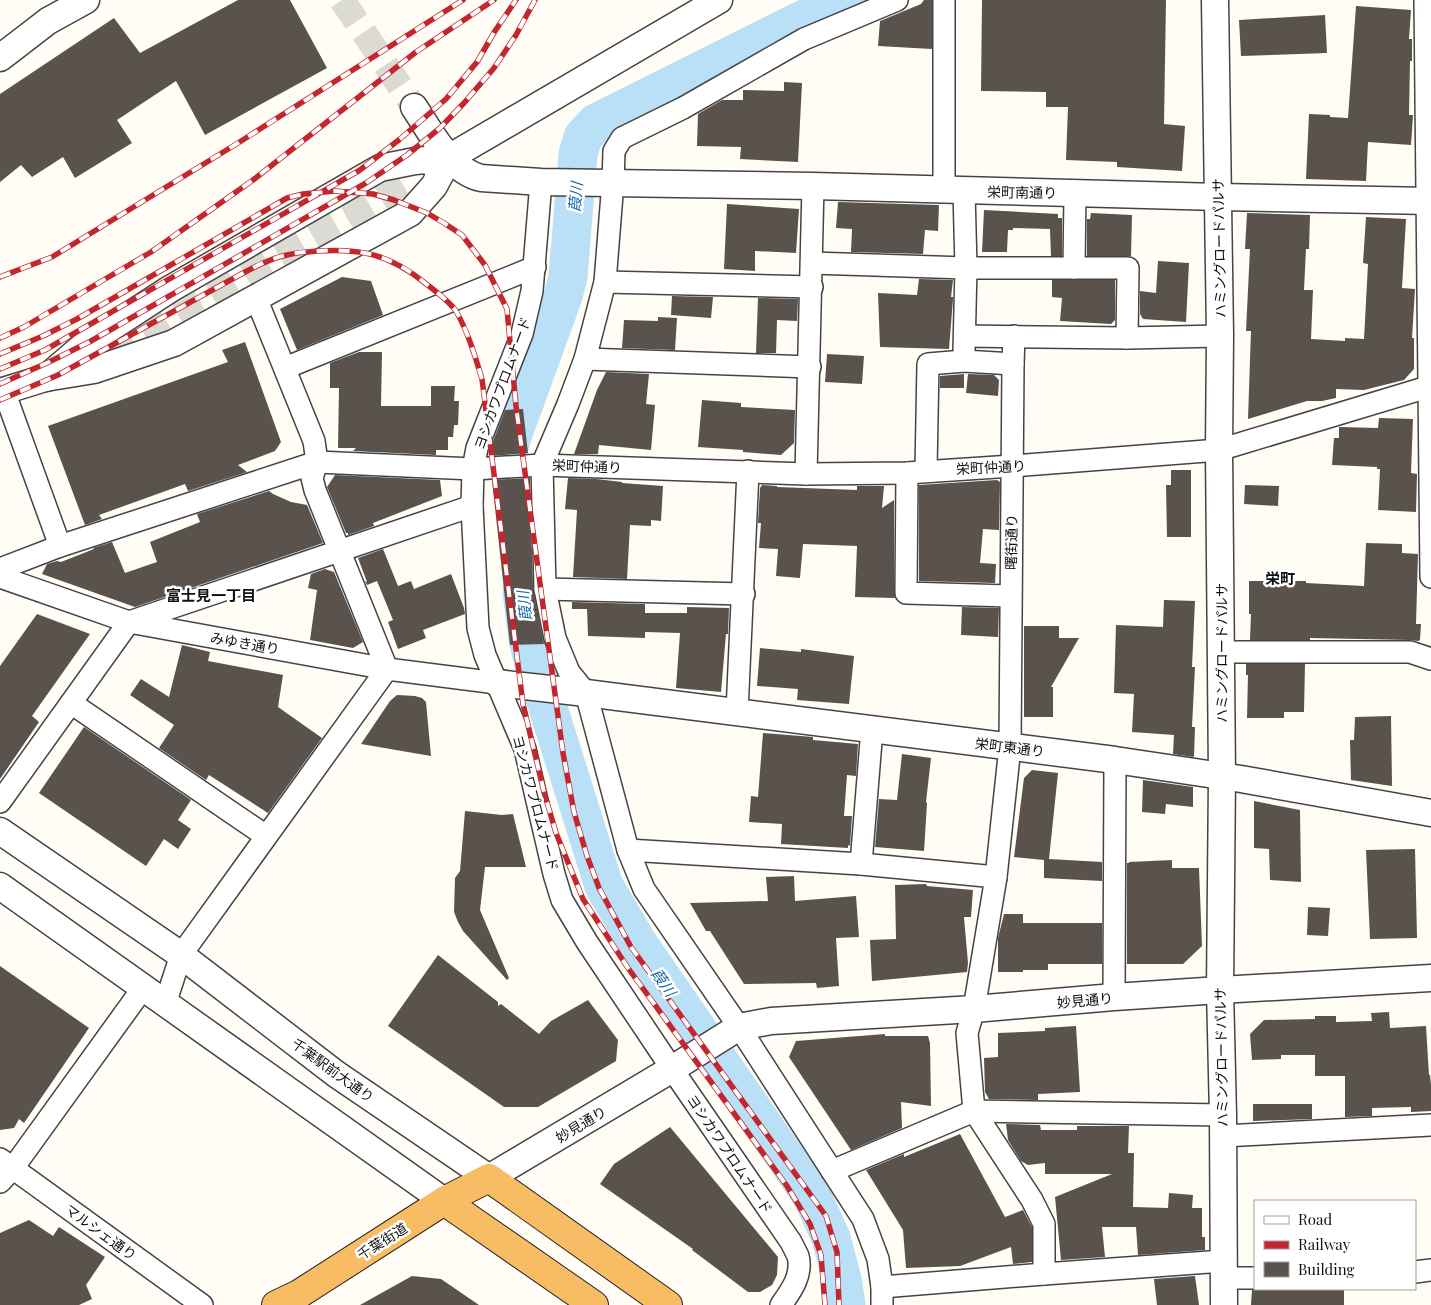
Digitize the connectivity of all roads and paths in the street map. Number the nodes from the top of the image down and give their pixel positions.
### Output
1 (719, 0) edge
2 (897, 0) edge
3 (944, 0) edge
4 (1215, 0) edge
5 (1425, 0) edge
6 (80, 2) edge
7 (0, 58) edge
8 (414, 107) tunnel mouth
9 (449, 158) junction
10 (414, 179) tunnel mouth
11 (553, 182) junction
12 (603, 182) junction
13 (813, 186) junction
14 (954, 190) junction
15 (1075, 194) junction
16 (1219, 197) junction
17 (1429, 201) edge
18 (812, 263) junction
19 (535, 267) junction
20 (966, 268) junction
21 (1074, 268) junction
22 (605, 282) junction
23 (812, 287) junction
24 (256, 298) junction
25 (965, 336) junction
26 (1014, 336) junction
27 (1220, 336) junction
28 (1127, 338) junction
29 (585, 359) junction
30 (964, 361) junction
31 (1012, 364) junction
32 (810, 367) junction
33 (285, 368) junction
34 (46, 378) junction
35 (1430, 387) edge
36 (2, 392) edge
37 (1219, 450) junction
38 (317, 462) junction
39 (534, 466) junction
40 (1012, 466) junction
41 (484, 468) junction
42 (748, 471) junction
43 (917, 472) junction
44 (806, 474) junction
45 (472, 506) junction
46 (60, 546) junction
47 (339, 552) junction
48 (0, 569) edge
49 (0, 577) edge
50 (1431, 577) edge
51 (545, 589) junction
52 (744, 594) junction
53 (1010, 596) junction
54 (129, 622) junction
55 (1222, 652) junction
56 (1431, 659) edge
57 (387, 669) junction
58 (509, 684) junction
59 (586, 692) junction
60 (71, 703) junction
61 (737, 712) junction
62 (872, 729) junction
63 (1010, 747) junction
64 (1115, 760) junction
65 (1222, 776) junction
66 (0, 802) edge
67 (1431, 813) edge
68 (0, 831) edge
69 (266, 836) junction
70 (628, 850) junction
71 (861, 864) junction
72 (996, 876) junction
73 (0, 886) edge
74 (181, 955) junction
75 (1431, 978) edge
76 (142, 988) junction
77 (1220, 990) junction
78 (1114, 997) junction
79 (165, 1004) junction
80 (974, 1009) junction
81 (729, 1034) junction
82 (682, 1063) junction
83 (974, 1111) junction
84 (1431, 1125) edge
85 (1223, 1126) junction
86 (4, 1170) edge
87 (832, 1171) junction
88 (489, 1178) junction
89 (444, 1201) junction
90 (1223, 1270) junction
91 (1431, 1270) edge
92 (1416, 1272) edge
93 (1044, 1274) junction
94 (1254, 1278) edge
95 (882, 1296) edge
96 (202, 1305) edge
97 (276, 1305) edge
98 (594, 1305) edge
99 (668, 1305) edge
100 (781, 1305) edge
101 (1224, 1305) edge

1 - 9 street
2 - 12 street
3 - 14 street
4 - 16 street, ハミングロードパルサ
5 - 17 street
6 - 7 street
8 - 9 street
9 - 10 street
9 - 11 street
9 - 24 street
9 - 34 street
11 - 12 street, 栄町南通り
11 - 19 street, ヨシカワプロムナード
12 - 13 street, 栄町南通り
12 - 22 street
13 - 14 street, 栄町南通り
13 - 18 street
14 - 15 street, 栄町南通り
14 - 20 street
15 - 16 street, 栄町南通り
15 - 21 street
16 - 17 street, 栄町南通り
16 - 27 street, ハミングロードパルサ
17 - 35 street
18 - 20 street
18 - 23 street
19 - 33 street
19 - 41 street, ヨシカワプロムナード
20 - 21 street
20 - 25 street
21 - 28 street
22 - 23 street
22 - 29 street
23 - 32 street
24 - 33 street
24 - 34 street
25 - 26 street
25 - 30 street
26 - 28 street
26 - 31 street, 曙街通り
27 - 28 street
27 - 37 street, ハミングロードパルサ
29 - 32 street
29 - 39 street
30 - 31 street
30 - 43 street
31 - 40 street, 曙街通り
32 - 44 street
33 - 38 street
34 - 36 street
35 - 37 street, 栄町仲通り
35 - 50 street
36 - 46 street
37 - 40 street, 栄町仲通り
37 - 55 street, ハミングロードパルサ
38 - 41 street, 栄町仲通り
38 - 46 street
38 - 47 street
39 - 41 street, 栄町仲通り
39 - 42 street, 栄町仲通り
39 - 51 street
40 - 43 street, 栄町仲通り
40 - 53 street, 曙街通り
41 - 45 street, ヨシカワプロムナード
42 - 44 street, 栄町仲通り
42 - 52 street
43 - 44 street, 栄町仲通り
43 - 53 street
45 - 47 street
45 - 58 street, ヨシカワプロムナード
46 - 48 street
47 - 54 street
47 - 57 street
49 - 54 street, みゆき通り
51 - 52 street
51 - 59 street
52 - 61 street
53 - 63 street, 曙街通り
54 - 57 street, みゆき通り
54 - 60 street
55 - 56 street
55 - 65 street, ハミングロードパルサ
57 - 58 street, みゆき通り
57 - 69 street
58 - 59 street, 栄町東通り
58 - 82 street, ヨシカワプロムナード
59 - 61 street, 栄町東通り
59 - 70 street
60 - 66 street
60 - 69 street
61 - 62 street, 栄町東通り
62 - 63 street, 栄町東通り
62 - 71 street
63 - 64 street, 栄町東通り
63 - 72 street, 曙街通り
64 - 65 street, 栄町東通り
64 - 78 street
65 - 67 street, 栄町東通り
65 - 77 street, ハミングロードパルサ
68 - 74 street, 千葉駅前大通り
69 - 74 street
70 - 71 street
70 - 81 street
71 - 72 street
72 - 80 street, 曙街通り
73 - 76 street
74 - 79 street
74 - 88 street, 千葉駅前大通り
75 - 77 street, 妙見通り
76 - 79 street
76 - 86 street
77 - 78 street, 妙見通り
77 - 85 street, ハミングロードパルサ
78 - 80 street, 妙見通り
79 - 89 street
80 - 81 street, 妙見通り
80 - 83 street, 曙街通り
81 - 82 street, 妙見通り
81 - 87 street
82 - 88 street, 妙見通り
82 - 100 street, ヨシカワプロムナード
83 - 85 street
83 - 87 street
83 - 93 street
84 - 85 street
85 - 90 street, ハミングロードパルサ
86 - 96 street, マルシェ通り
87 - 95 street
88 - 89 highway, 千葉街道
88 - 99 highway, 千葉駅前大通り
89 - 97 highway, 千葉街道
89 - 98 highway
90 - 93 street
90 - 94 street
90 - 101 street, ハミングロードパルサ
91 - 92 street
93 - 95 street

